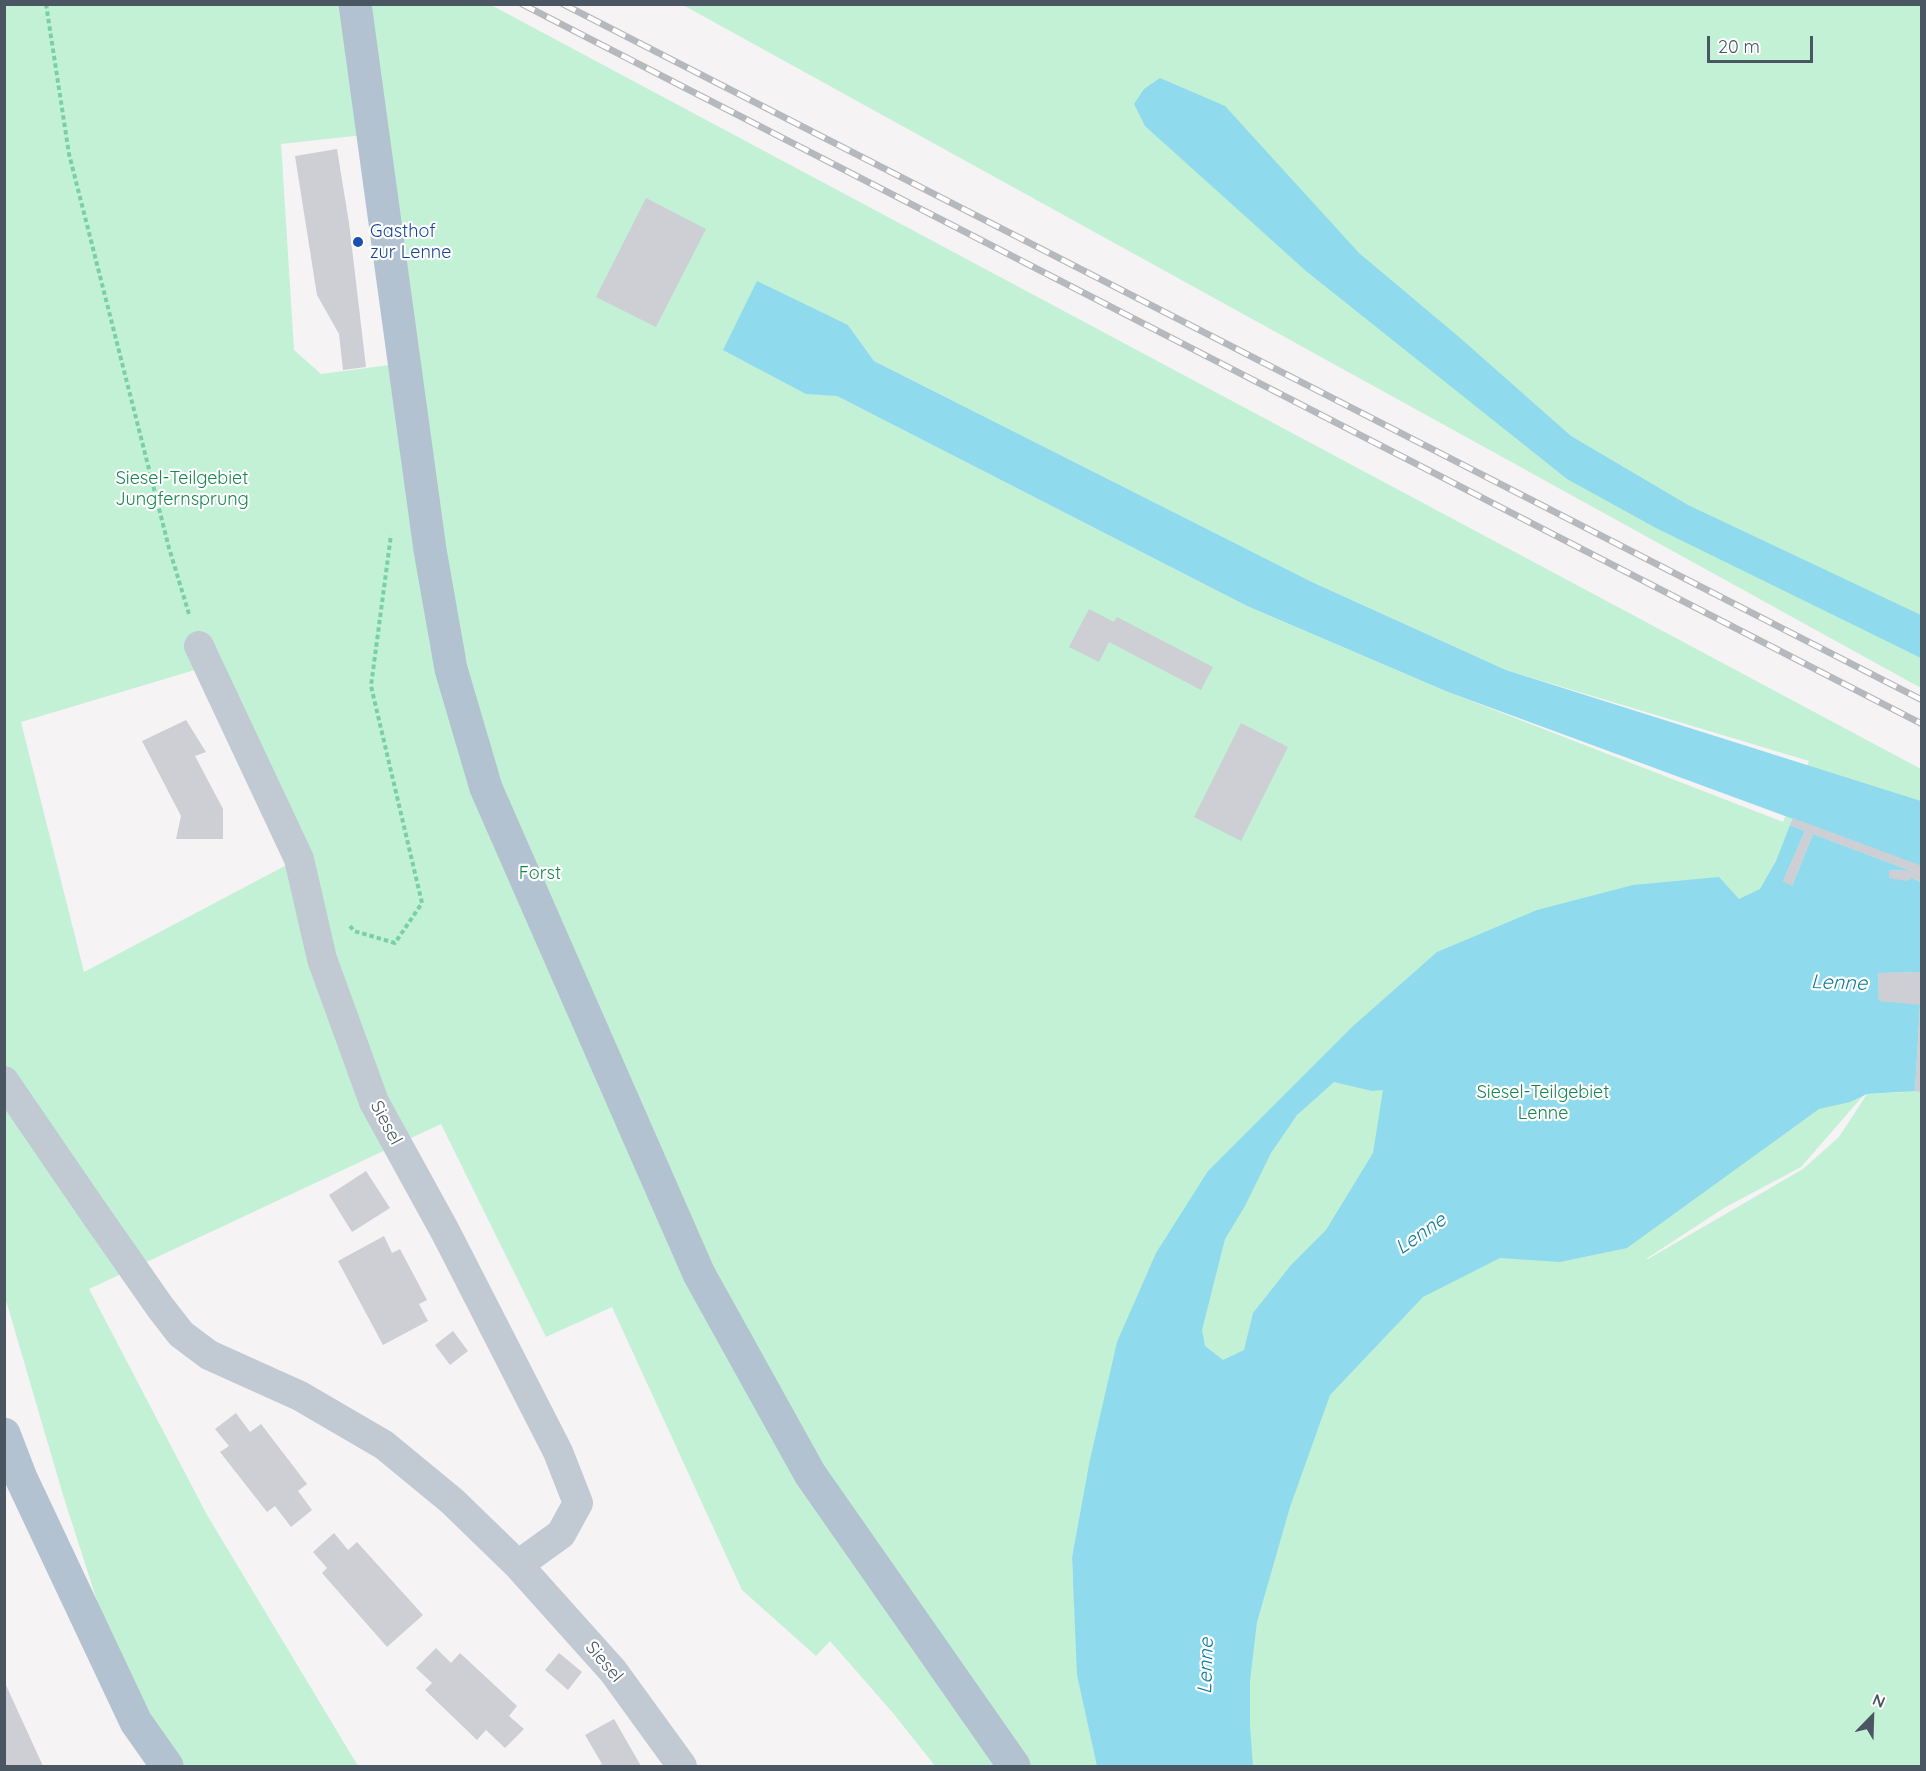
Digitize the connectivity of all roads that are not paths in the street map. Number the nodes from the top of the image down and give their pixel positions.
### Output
1 (355, 4) edge
2 (199, 646) road end
3 (4, 1080) edge
4 (4, 1434) edge
5 (518, 1565) junction
6 (167, 1767) edge
7 (682, 1767) edge
8 (1014, 1767) edge

1 - 8 main road
2 - 5 street, Siesel
3 - 5 street, Siesel
4 - 6 main road
5 - 7 street, Siesel

